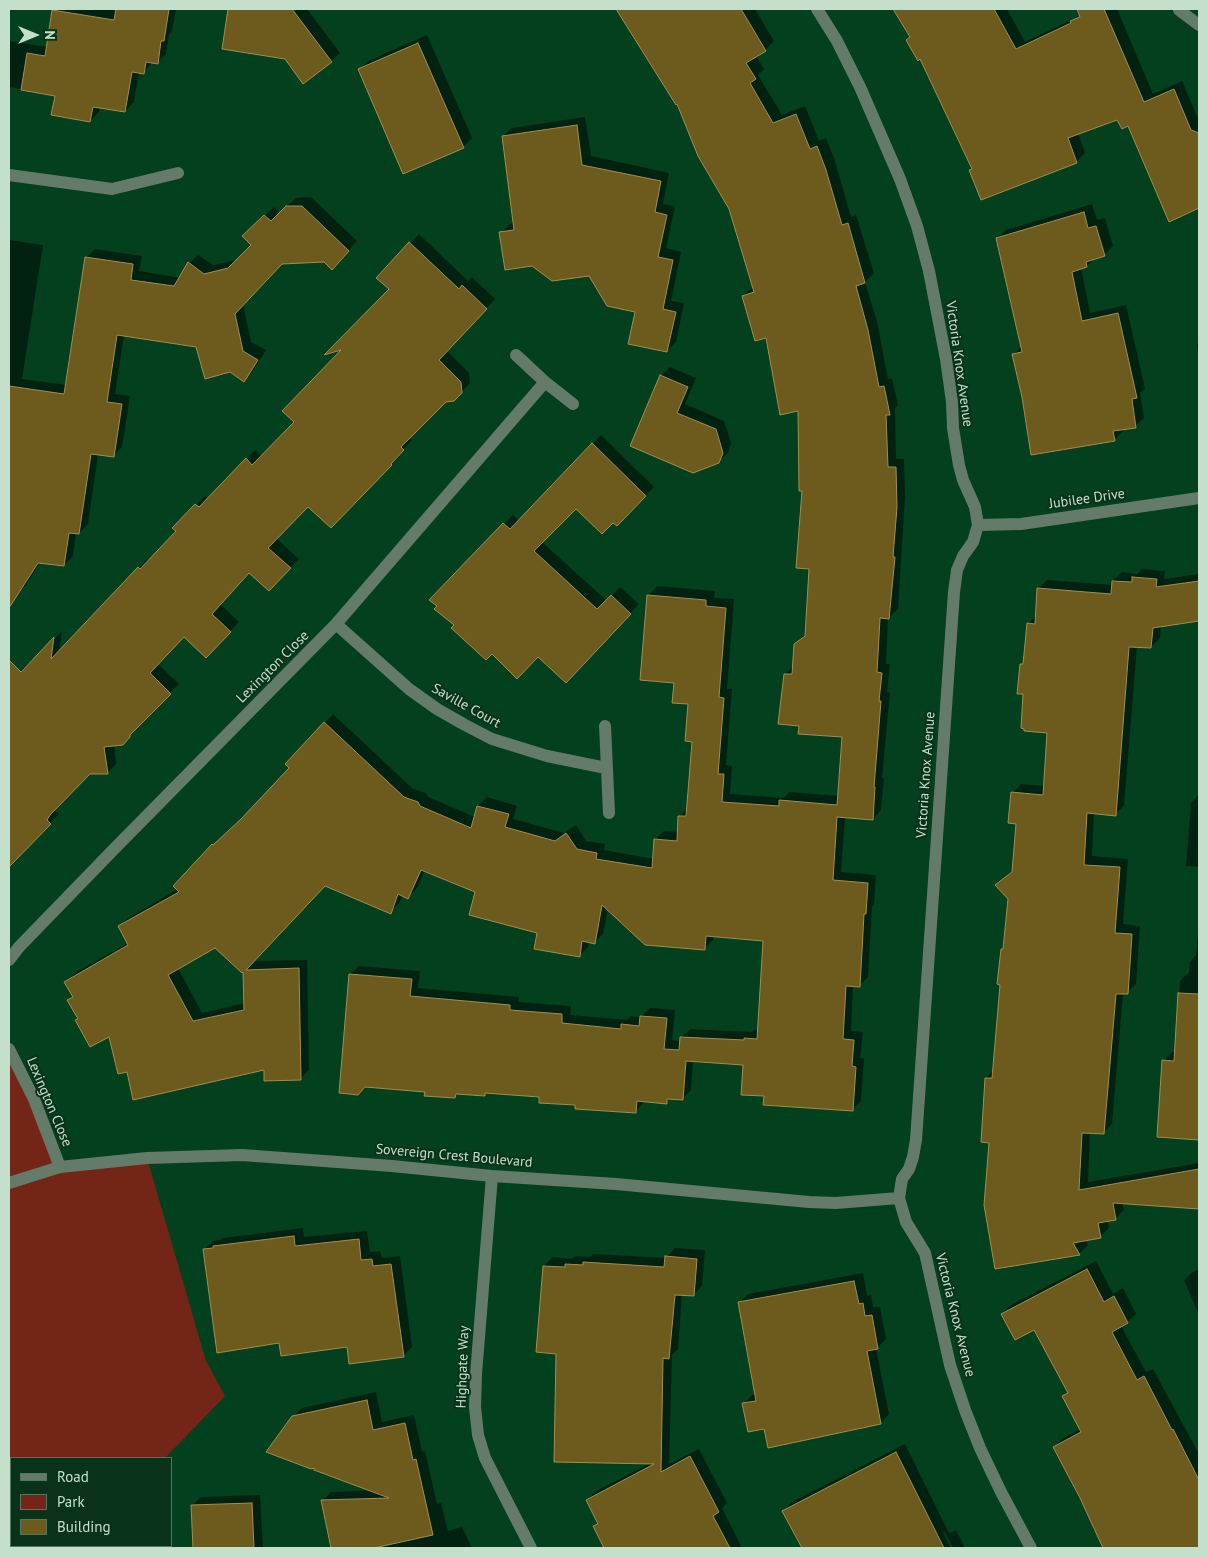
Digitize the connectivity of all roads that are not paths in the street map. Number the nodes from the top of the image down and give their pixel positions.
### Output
1 (817, 9) edge
2 (1179, 10) dead end
3 (1199, 25) edge
4 (178, 174) dead end
5 (9, 175) edge
6 (516, 354) dead end
7 (545, 382) junction
8 (573, 404) dead end
9 (1199, 498) edge
10 (978, 525) junction
11 (336, 624) junction
12 (605, 726) dead end
13 (606, 768) junction
14 (609, 813) dead end
15 (9, 960) edge
16 (9, 1049) edge
17 (60, 1167) junction
18 (492, 1176) junction
19 (9, 1183) edge
20 (899, 1198) junction
21 (530, 1548) edge
22 (1031, 1548) edge

1 - 10 street, Victoria Knox Avenue
2 - 3 street
4 - 5 street
6 - 7 street
7 - 8 street
7 - 11 street, Lexington Close
9 - 10 street, Jubilee Drive
10 - 20 street, Victoria Knox Avenue
11 - 13 street, Saville Court
11 - 15 street, Lexington Close
12 - 13 street
13 - 14 street
16 - 17 street, Lexington Close
17 - 18 street, Sovereign Crest Boulevard
17 - 19 street, Sovereign Crest Boulevard
18 - 20 street, Sovereign Crest Boulevard
18 - 21 street, Highgate Way
20 - 22 street, Victoria Knox Avenue

